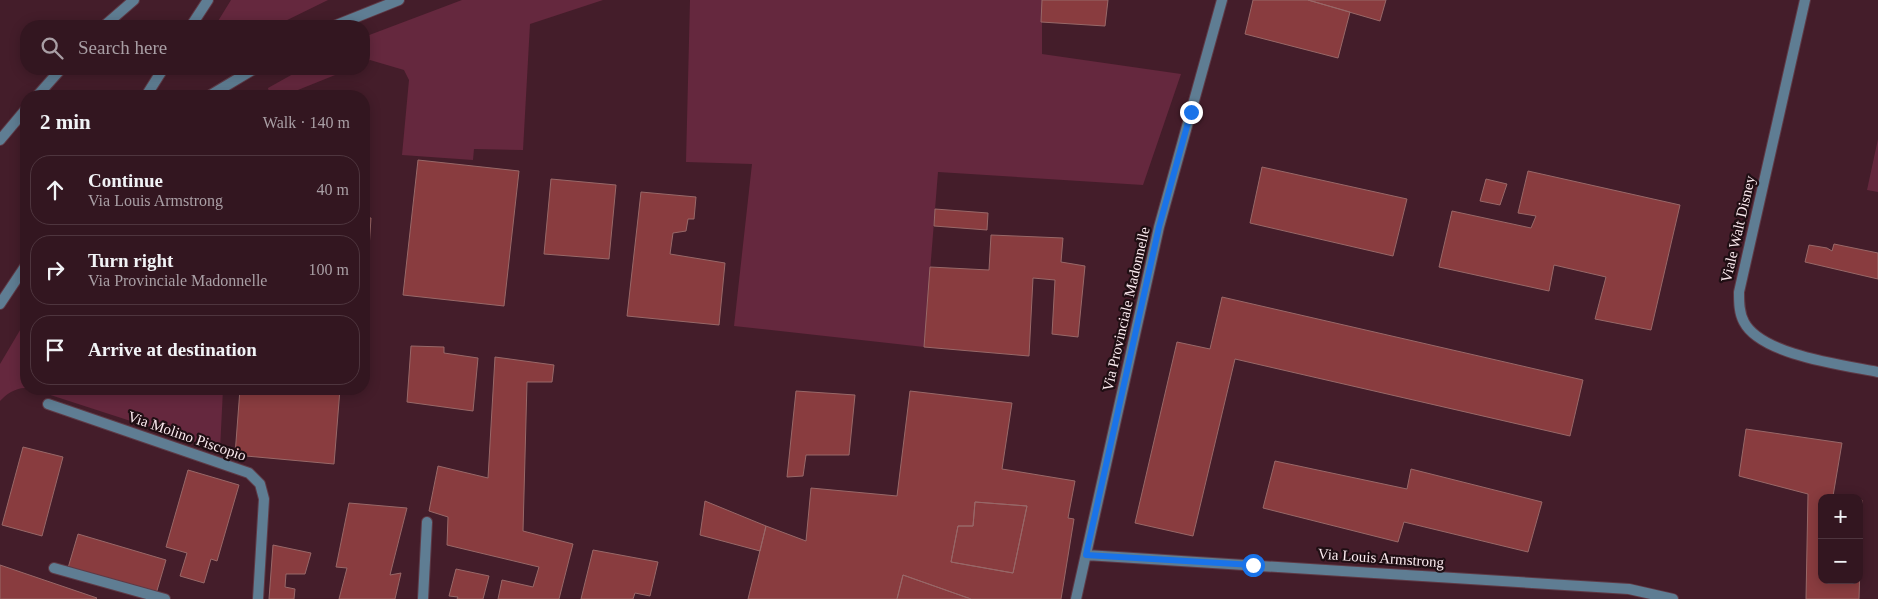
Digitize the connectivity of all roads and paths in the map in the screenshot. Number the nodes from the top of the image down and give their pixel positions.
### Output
1 (134, 0) edge
2 (208, 0) edge
3 (400, 0) edge
4 (1222, 0) edge
5 (1805, 0) edge
6 (111, 20) edge
7 (195, 20) edge
8 (349, 20) edge
9 (56, 75) edge
10 (160, 75) edge
11 (244, 75) edge
12 (42, 90) edge
13 (150, 90) edge
14 (218, 90) edge
15 (20, 116) edge
16 (0, 140) edge
17 (20, 274) edge
18 (0, 304) edge
19 (1878, 372) edge
20 (48, 404) dead end
21 (427, 522) dead end
22 (1086, 555) junction
23 (54, 568) dead end
24 (165, 599) edge
25 (258, 599) edge
26 (424, 599) edge
27 (1076, 599) edge
28 (1673, 599) edge

1 - 6 street
2 - 7 street
3 - 8 street
4 - 22 street, Via Provinciale Madonnelle
5 - 19 street, Viale Walt Disney
9 - 12 street
10 - 13 street
11 - 14 street
15 - 16 street
17 - 18 street
20 - 25 street, Via Molino Piscopio
21 - 26 street
22 - 27 street, Via Provinciale Madonnelle
22 - 28 street, Via Louis Armstrong
23 - 24 street

